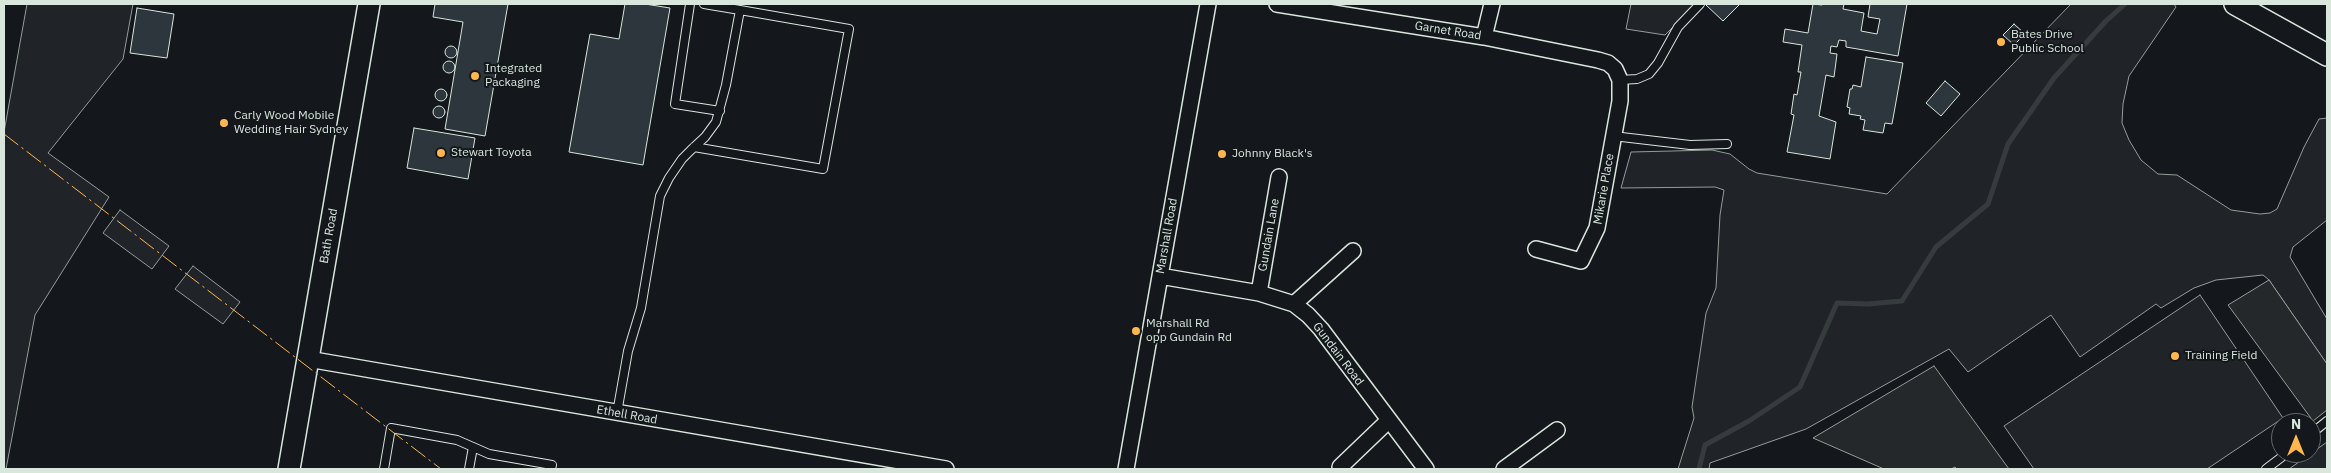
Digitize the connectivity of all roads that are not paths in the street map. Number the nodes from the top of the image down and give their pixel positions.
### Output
1 (369, 4) edge
2 (690, 4) edge
3 (704, 4) edge
4 (1208, 4) edge
5 (1278, 4) edge
6 (1492, 4) edge
7 (1700, 4) edge
8 (2235, 4) edge
9 (1296, 5) edge
10 (740, 10) junction
11 (1484, 37) junction
12 (2327, 55) edge
13 (1618, 75) junction
14 (720, 111) junction
15 (1613, 136) junction
16 (1727, 144) dead end
17 (694, 146) junction
18 (1279, 177) dead end
19 (1536, 249) dead end
20 (1353, 251) dead end
21 (1160, 276) junction
22 (1259, 292) junction
23 (1294, 304) junction
24 (308, 359) junction
25 (617, 413) junction
26 (1388, 421) junction
27 (1557, 430) dead end
28 (473, 447) junction
29 (905, 466) edge
30 (1340, 467) dead end
31 (289, 469) edge
32 (384, 469) edge
33 (469, 469) edge
34 (551, 469) edge
35 (946, 469) edge
36 (1126, 469) edge
37 (1426, 469) edge
38 (1504, 469) edge

1 - 24 street, Bath Road
2 - 14 lane
3 - 10 lane
4 - 21 street, Marshall Road
5 - 9 street, Garnet Road
6 - 11 street
7 - 13 lane
8 - 12 street
9 - 11 street, Garnet Road
10 - 14 lane
10 - 17 lane
11 - 13 street, Garnet Road
13 - 15 street, Mikarie Place
14 - 17 lane
15 - 16 lane
15 - 19 street, Mikarie Place
17 - 25 lane
18 - 22 street, Gundain Lane
20 - 23 street
21 - 22 street, Gundain Road
21 - 36 street, Marshall Road
22 - 23 street, Gundain Road
23 - 26 street, Gundain Road
24 - 25 street, Ethell Road
24 - 31 street, Bath Road
25 - 29 street, Ethell Road
26 - 30 street
26 - 37 street, Gundain Road
27 - 38 street
28 - 32 lane
28 - 33 lane
28 - 34 lane
29 - 35 street, Ethell Road

